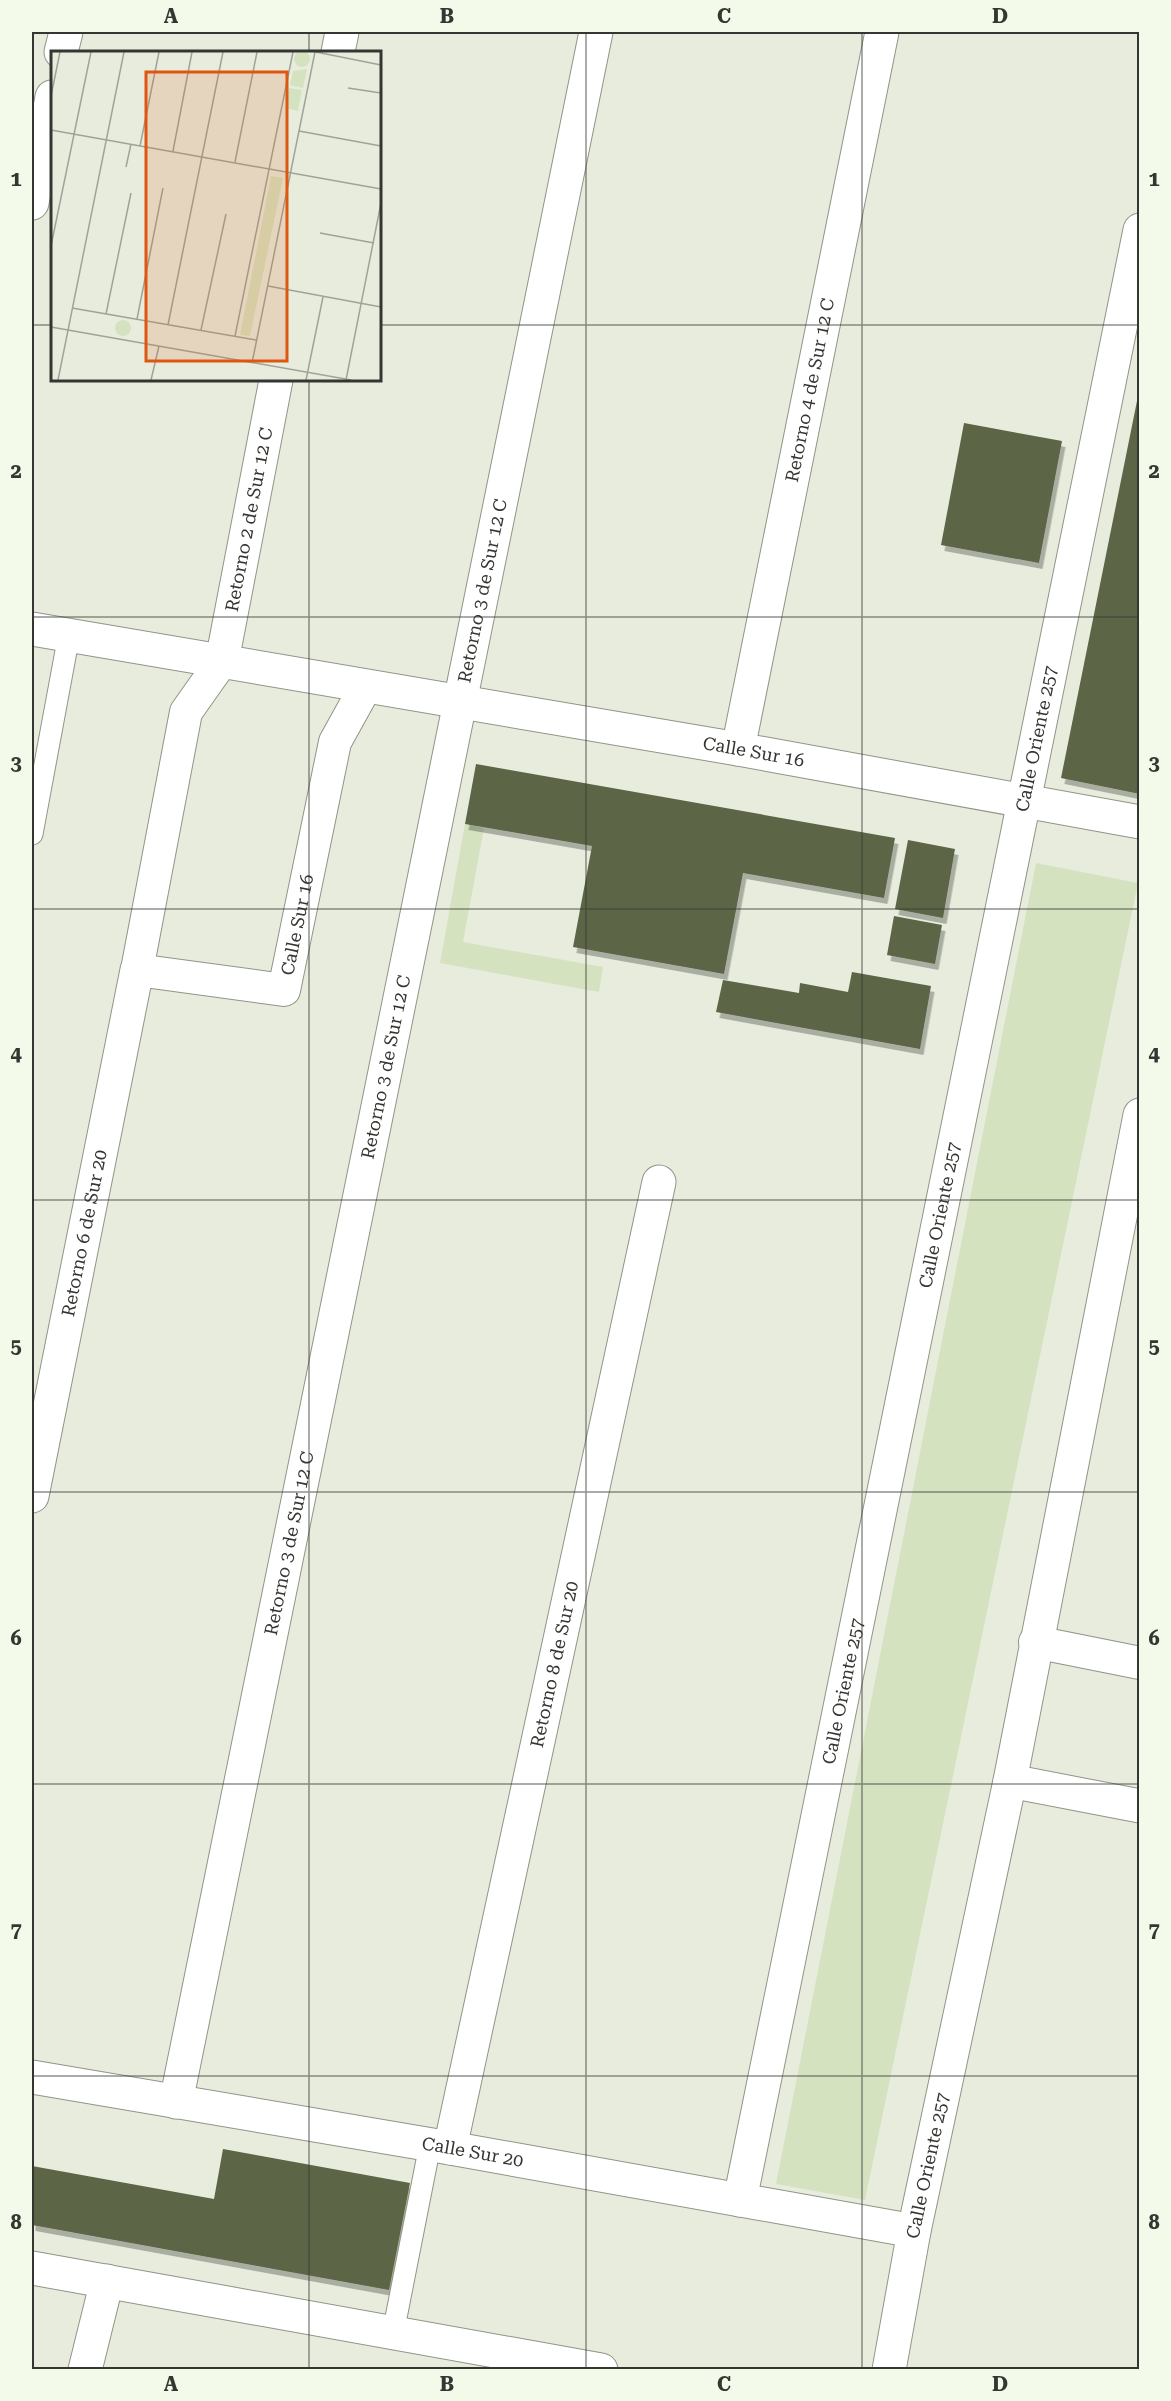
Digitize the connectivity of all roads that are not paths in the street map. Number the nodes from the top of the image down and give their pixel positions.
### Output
1 (66, 32) edge
2 (342, 32) edge
3 (596, 32) edge
4 (882, 32) edge
5 (62, 51) edge
6 (338, 51) edge
7 (51, 102) edge
8 (32, 203) edge
9 (1140, 230) edge
10 (276, 381) edge
11 (32, 629) edge
12 (69, 635) junction
13 (222, 661) junction
14 (366, 686) junction
15 (460, 701) junction
16 (738, 749) junction
17 (1022, 801) junction
18 (1140, 822) edge
19 (32, 834) edge
20 (138, 970) junction
21 (1140, 1114) edge
22 (659, 1182) dead end
23 (32, 1496) edge
24 (1035, 1642) junction
25 (1140, 1663) edge
26 (1010, 1781) junction
27 (1140, 1806) edge
28 (32, 2077) edge
29 (176, 2102) junction
30 (440, 2146) junction
31 (740, 2200) junction
32 (914, 2231) junction
33 (32, 2268) edge
34 (107, 2281) junction
35 (393, 2333) junction
36 (85, 2370) edge
37 (601, 2370) edge
38 (889, 2370) edge

1 - 5 street
2 - 6 street
3 - 15 street, Retorno 3 de Sur 12 C
4 - 16 street, Retorno 4 de Sur 12 C
7 - 8 street
9 - 17 street, Calle Oriente 257
10 - 13 street, Retorno 2 de Sur 12 C
11 - 12 street, Calle Sur 16
12 - 13 street, Calle Sur 16
12 - 19 lane
13 - 14 street, Calle Sur 16
13 - 20 street
14 - 15 street, Calle Sur 16
14 - 20 street, Calle Sur 16
15 - 16 street, Calle Sur 16
15 - 29 street, Retorno 3 de Sur 12 C
16 - 17 street, Calle Sur 16
17 - 18 street, Calle Sur 16
17 - 31 street, Calle Oriente 257
20 - 23 street, Retorno 6 de Sur 20
21 - 24 street, Calle Oriente 257
22 - 30 street, Retorno 8 de Sur 20
24 - 25 street
24 - 26 street, Calle Oriente 257
26 - 27 street
26 - 32 street, Calle Oriente 257
28 - 29 street, Calle Sur 20
29 - 30 street, Calle Sur 20
30 - 31 street, Calle Sur 20
30 - 35 lane
31 - 32 street, Calle Sur 20
32 - 38 street, Calle Oriente 257
33 - 34 street
34 - 35 street
34 - 36 street
35 - 37 street

